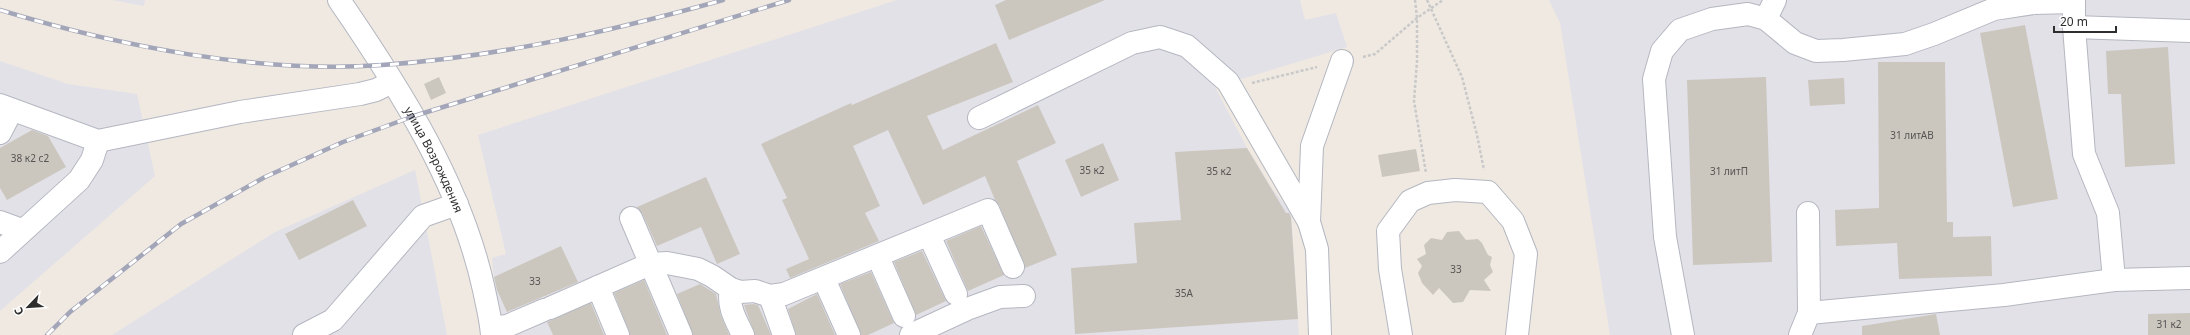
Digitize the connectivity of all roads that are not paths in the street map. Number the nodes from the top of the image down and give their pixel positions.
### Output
1 (339, 0) edge
2 (1775, 0) edge
3 (2074, 1) edge
4 (1766, 19) junction
5 (2074, 27) junction
6 (2190, 31) edge
7 (1342, 61) dead end
8 (392, 82) junction
9 (6, 108) edge
10 (979, 118) dead end
11 (0, 133) edge
12 (98, 141) junction
13 (457, 204) junction
14 (1808, 213) dead end
15 (631, 218) dead end
16 (0, 222) edge
17 (1309, 222) junction
18 (22, 230) junction
19 (929, 235) junction
20 (0, 252) edge
21 (878, 256) junction
22 (650, 264) junction
23 (1013, 266) dead end
24 (824, 278) junction
25 (2190, 278) edge
26 (2114, 280) junction
27 (598, 287) junction
28 (731, 290) junction
29 (956, 294) dead end
30 (770, 296) junction
31 (1024, 296) dead end
32 (1809, 313) junction
33 (908, 325) edge
34 (492, 332) edge
35 (304, 335) edge
36 (618, 335) edge
37 (680, 335) edge
38 (743, 335) edge
39 (784, 335) edge
40 (849, 335) edge
41 (1320, 335) edge
42 (1401, 335) edge
43 (1517, 335) edge
44 (1683, 335) edge
45 (1800, 335) edge

1 - 8 street, улица Возрождения
2 - 4 street
3 - 4 street
3 - 5 street
4 - 44 street
5 - 6 street
5 - 26 street
7 - 17 street
8 - 12 street
8 - 13 street, улица Возрождения
9 - 11 street
9 - 12 street
10 - 17 street
12 - 18 street
13 - 34 street, улица Возрождения
13 - 35 street
14 - 32 street
15 - 22 street
16 - 18 street
17 - 41 street
18 - 20 street
19 - 21 street
19 - 23 street
19 - 29 street
21 - 24 street
21 - 33 street
22 - 27 street
22 - 28 street
22 - 37 street
24 - 30 street
24 - 40 street
25 - 26 street
26 - 32 street
27 - 34 street
27 - 36 street
28 - 30 street
28 - 38 street
30 - 39 street
31 - 33 street
32 - 45 street
42 - 43 street

